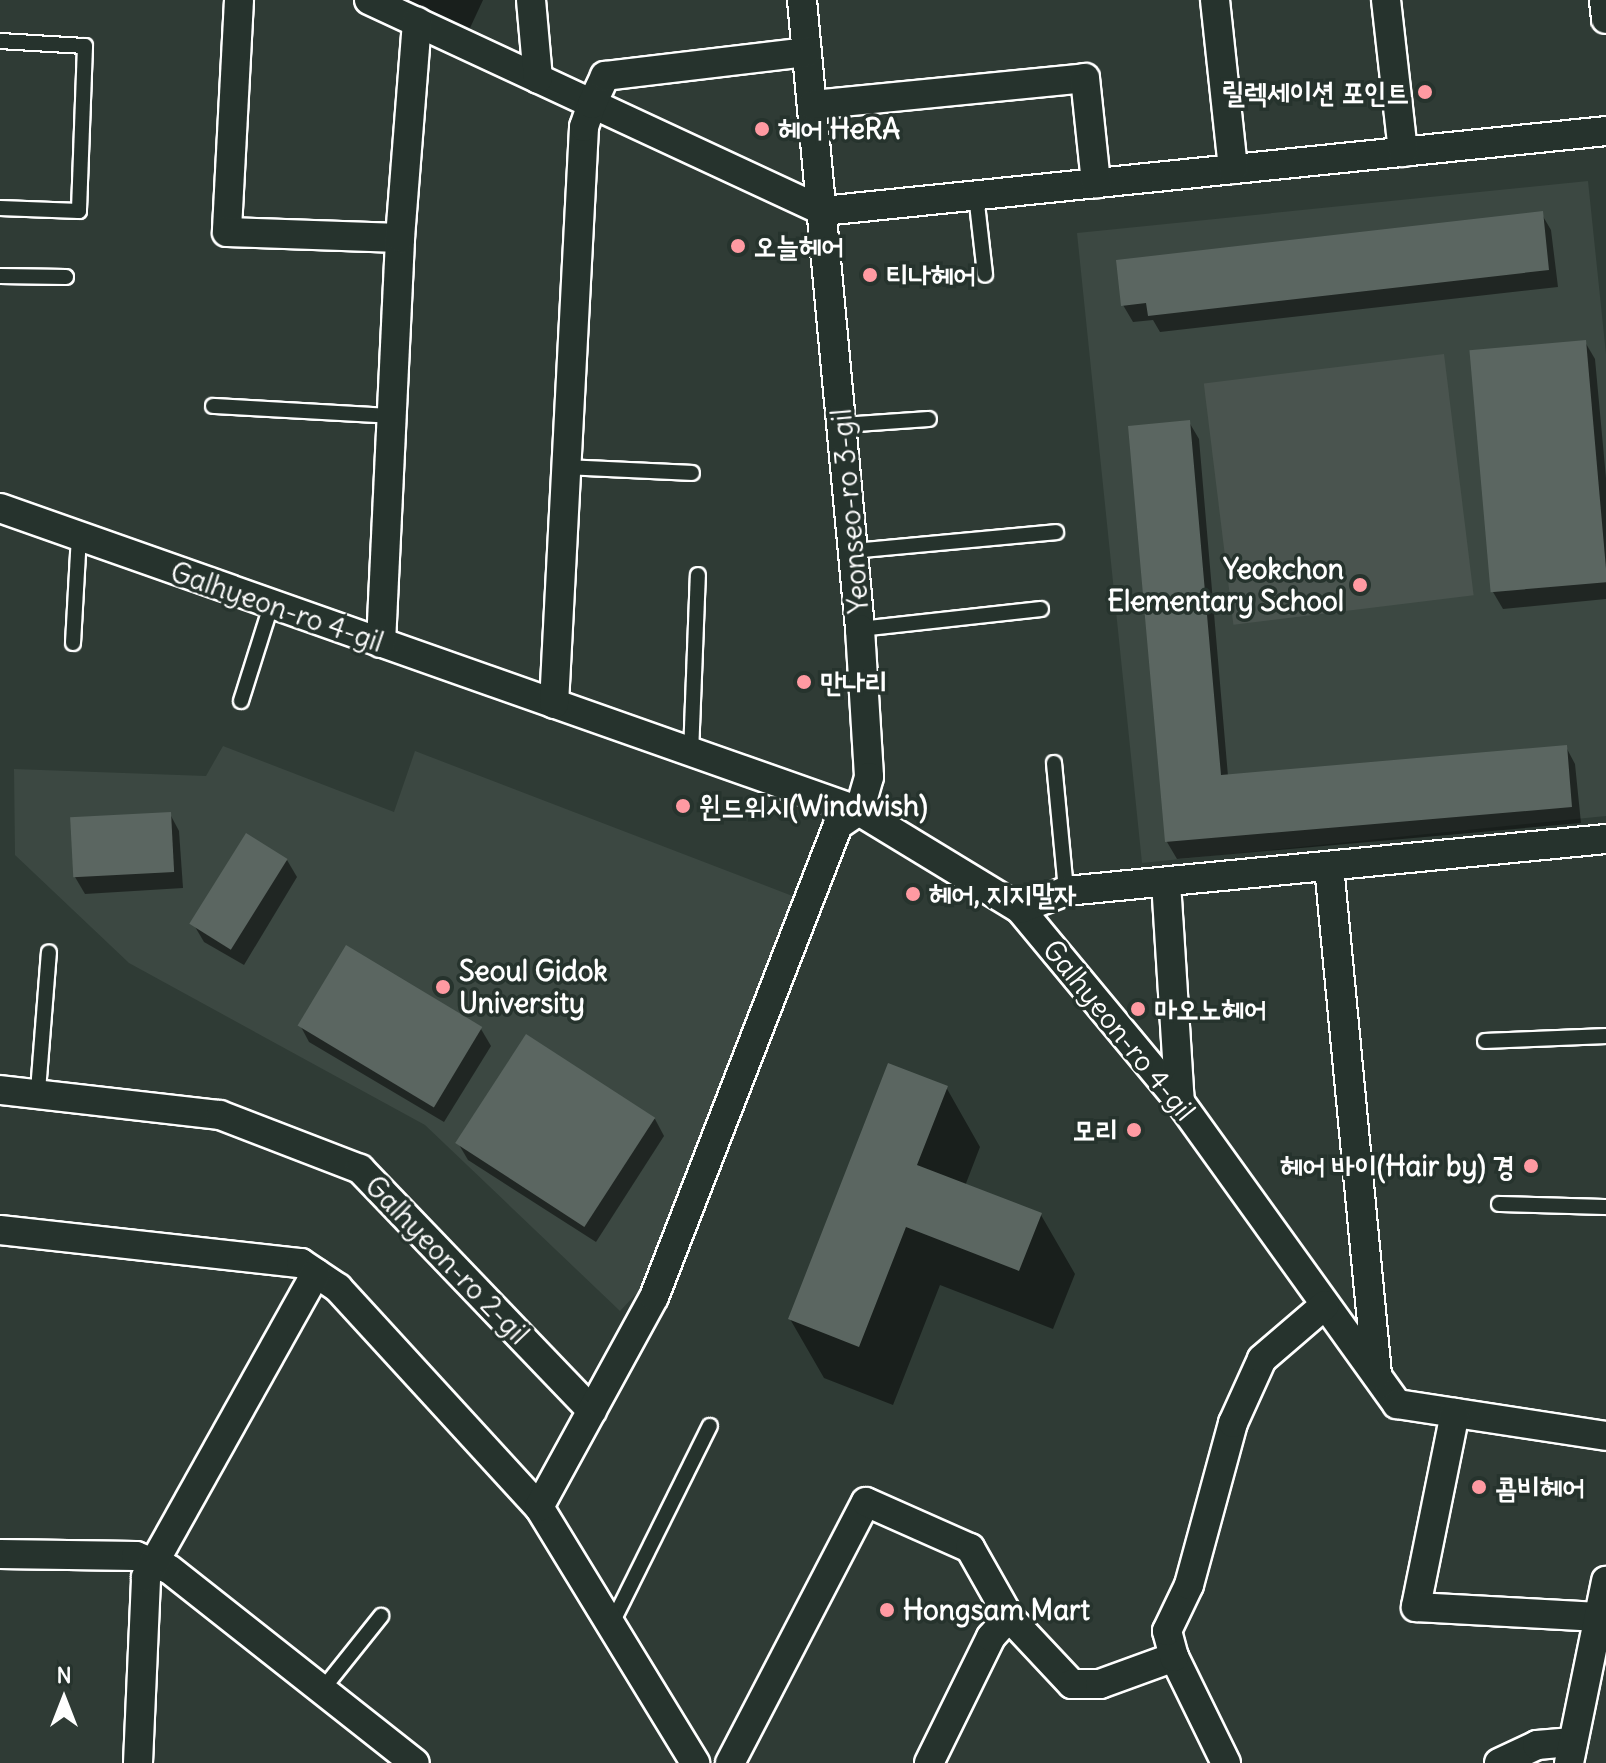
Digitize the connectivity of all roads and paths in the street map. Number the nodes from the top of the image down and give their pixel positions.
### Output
1 (239, 0) edge
2 (369, 0) edge
3 (531, 0) edge
4 (802, 0) edge
5 (1215, 0) edge
6 (1386, 0) edge
7 (1604, 0) edge
8 (1606, 19) edge
9 (417, 22) junction
10 (0, 41) edge
11 (807, 52) junction
12 (538, 79) junction
13 (592, 104) junction
14 (812, 105) junction
15 (1606, 131) edge
16 (1403, 152) junction
17 (1233, 169) junction
18 (1096, 183) junction
19 (976, 195) junction
20 (0, 208) edge
21 (823, 211) junction
22 (400, 238) junction
23 (985, 274) dead end
24 (0, 276) edge
25 (66, 277) dead end
26 (213, 406) dead end
27 (392, 416) junction
28 (929, 419) dead end
29 (842, 425) junction
30 (566, 467) junction
31 (692, 473) dead end
32 (0, 508) edge
33 (1056, 532) dead end
34 (79, 537) junction
35 (853, 551) junction
36 (698, 575) dead end
37 (271, 606) junction
38 (1041, 609) dead end
39 (860, 629) junction
40 (73, 643) dead end
41 (381, 643) junction
42 (241, 701) dead end
43 (554, 704) junction
44 (691, 754) junction
45 (1054, 763) dead end
46 (859, 811) junction
47 (1606, 839) edge
48 (1329, 866) junction
49 (1166, 882) junction
50 (1066, 891) junction
51 (1020, 909) junction
52 (49, 952) dead end
53 (1606, 1036) edge
54 (1485, 1041) dead end
55 (0, 1090) edge
56 (38, 1091) junction
57 (1180, 1102) junction
58 (1499, 1204) dead end
59 (1606, 1207) edge
60 (0, 1230) edge
61 (316, 1273) junction
62 (1325, 1305) junction
63 (1377, 1377) junction
64 (592, 1411) junction
65 (1455, 1413) junction
66 (710, 1426) dead end
67 (1606, 1436) edge
68 (539, 1507) junction
69 (0, 1554) edge
70 (153, 1561) junction
71 (1606, 1581) edge
72 (381, 1616) dead end
73 (1009, 1617) junction
74 (1599, 1617) junction
75 (612, 1623) junction
76 (1174, 1657) junction
77 (322, 1690) junction
78 (1571, 1752) edge
79 (138, 1763) edge
80 (415, 1763) edge
81 (695, 1763) edge
82 (730, 1763) edge
83 (929, 1763) edge
84 (1226, 1763) edge
85 (1499, 1763) edge

1 - 22 street
2 - 9 street
3 - 12 street
4 - 11 street, Yeonseo-ro 3-gil
5 - 17 street
6 - 16 street
7 - 8 street
9 - 12 street
9 - 22 street
10 - 20 lane
11 - 13 street
11 - 14 street, Yeonseo-ro 3-gil
12 - 13 street
13 - 21 street
13 - 30 street
14 - 18 street
14 - 21 street, Yeonseo-ro 3-gil
15 - 16 street
16 - 17 street
17 - 18 street
18 - 19 street
19 - 21 street
19 - 23 lane
21 - 29 street, Yeonseo-ro 3-gil
22 - 27 street
24 - 25 lane
26 - 27 lane
27 - 41 street
28 - 29 lane
29 - 35 street, Yeonseo-ro 3-gil
30 - 31 lane
30 - 43 street
32 - 34 street, Galhyeon-ro 4-gil
33 - 35 lane
34 - 37 street, Galhyeon-ro 4-gil
34 - 40 lane
35 - 39 street, Yeonseo-ro 3-gil
36 - 44 lane
37 - 41 street, Galhyeon-ro 4-gil
37 - 42 lane
38 - 39 lane
39 - 46 street, Yeonseo-ro 3-gil
41 - 43 street, Galhyeon-ro 4-gil
43 - 44 street, Galhyeon-ro 4-gil
44 - 46 street, Galhyeon-ro 4-gil
45 - 50 lane
46 - 51 street, Galhyeon-ro 4-gil
46 - 64 street
47 - 48 street
48 - 49 street
48 - 63 street
49 - 50 street
49 - 57 street
50 - 51 street
51 - 57 street, Galhyeon-ro 4-gil
52 - 56 lane
53 - 54 lane
55 - 56 street, Galhyeon-ro 2-gil
56 - 64 street, Galhyeon-ro 2-gil
57 - 62 street, Galhyeon-ro 4-gil
58 - 59 lane
60 - 61 street
61 - 68 street
61 - 70 street
62 - 63 street, Galhyeon-ro 4-gil
62 - 76 street
63 - 65 street, Galhyeon-ro 4-gil
64 - 68 street
65 - 67 street, Galhyeon-ro 4-gil
65 - 74 street
66 - 75 lane
68 - 75 street
69 - 70 street
70 - 77 street
70 - 79 street
71 - 74 street
72 - 77 lane
73 - 76 street
73 - 82 street
73 - 83 street
74 - 78 street
75 - 81 street
76 - 84 street
77 - 80 street
78 - 85 street

